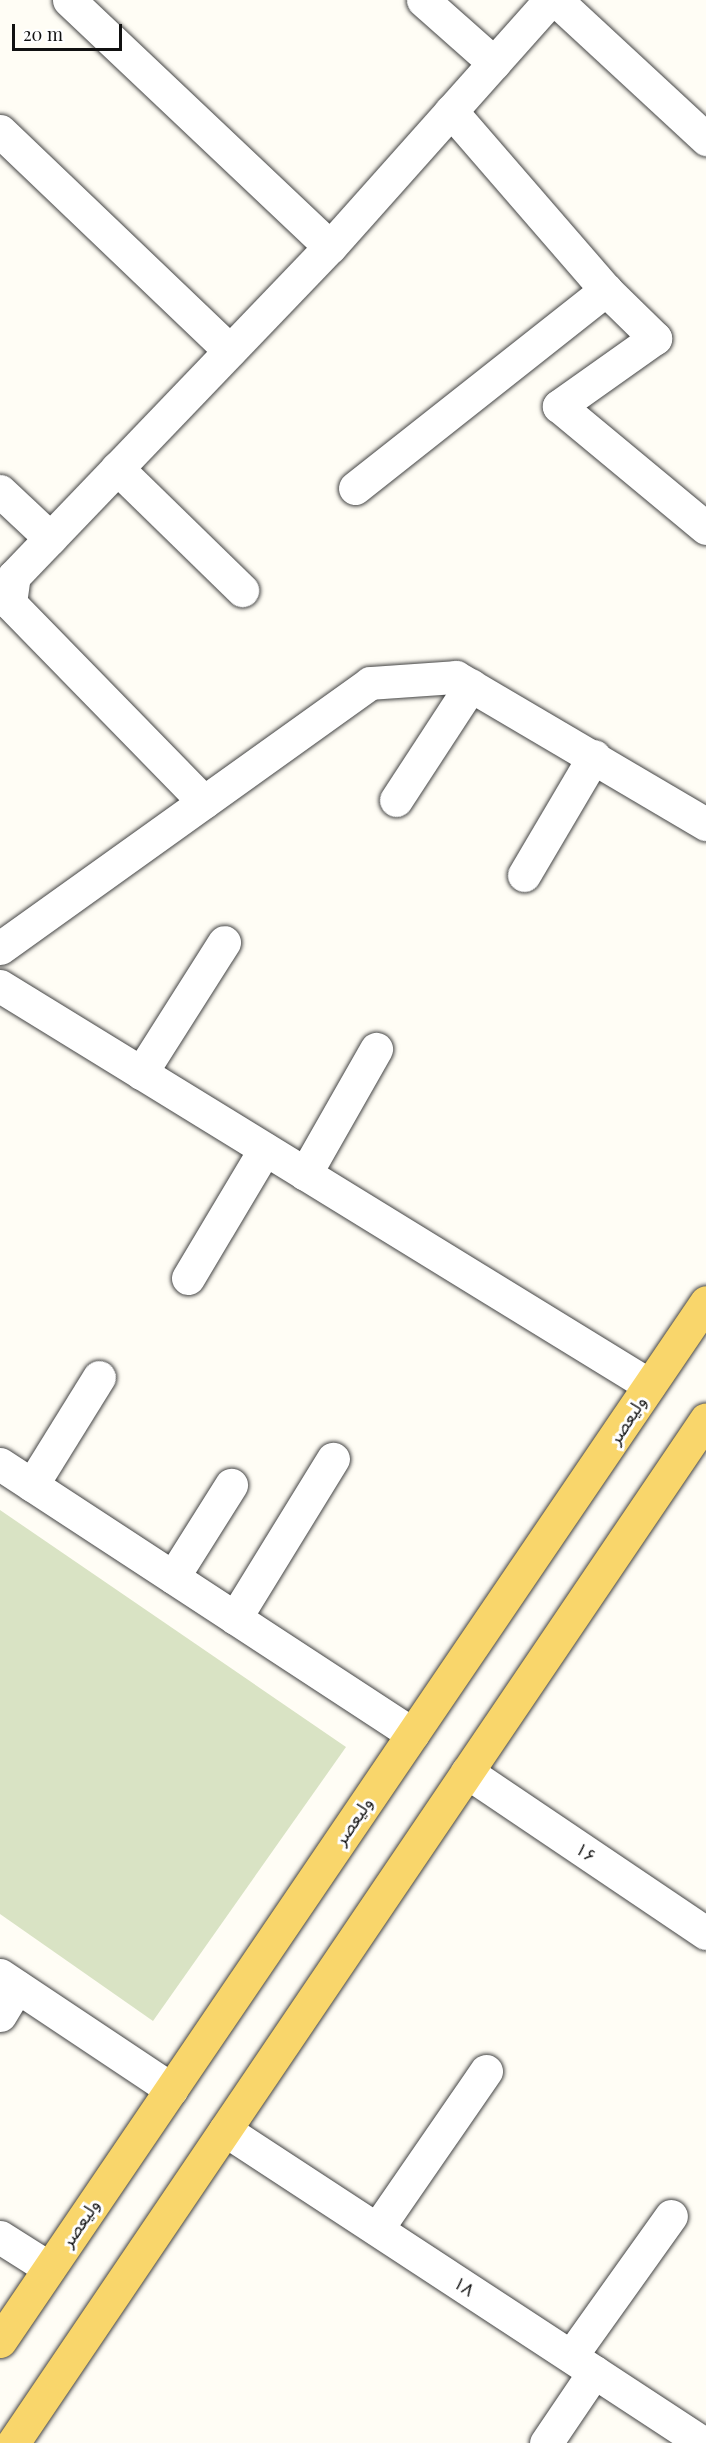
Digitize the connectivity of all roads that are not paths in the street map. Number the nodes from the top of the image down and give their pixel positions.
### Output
1 (69, 0) edge
2 (423, 0) edge
3 (550, 0) edge
4 (556, 0) edge
5 (494, 63) junction
6 (451, 111) junction
7 (0, 131) edge
8 (706, 139) edge
9 (330, 247) junction
10 (606, 290) junction
11 (230, 351) junction
12 (117, 468) junction
13 (355, 488) dead end
14 (0, 491) edge
15 (706, 528) edge
16 (50, 538) junction
17 (242, 590) dead end
18 (471, 685) junction
19 (594, 756) junction
20 (396, 800) dead end
21 (204, 802) junction
22 (704, 817) edge
23 (524, 875) dead end
24 (224, 942) dead end
25 (0, 948) edge
26 (0, 986) edge
27 (376, 1049) dead end
28 (141, 1073) junction
29 (265, 1149) junction
30 (306, 1174) junction
31 (188, 1278) dead end
32 (706, 1302) edge
33 (99, 1377) dead end
34 (649, 1385) junction
35 (706, 1419) edge
36 (333, 1459) dead end
37 (0, 1464) edge
38 (32, 1485) junction
39 (231, 1485) dead end
40 (173, 1577) junction
41 (235, 1618) junction
42 (413, 1734) junction
43 (467, 1772) junction
44 (706, 1933) edge
45 (9, 1981) edge
46 (0, 2014) edge
47 (486, 2071) dead end
48 (171, 2089) junction
49 (225, 2130) junction
50 (671, 2216) dead end
51 (377, 2229) junction
52 (0, 2237) edge
53 (49, 2268) junction
54 (0, 2341) edge
55 (583, 2364) junction
56 (14, 2443) edge
57 (546, 2443) edge
58 (702, 2443) edge

1 - 9 street
2 - 5 street
3 - 5 street
4 - 8 street
5 - 6 street
6 - 9 street
6 - 10 street
7 - 11 street
9 - 11 street
10 - 13 street
10 - 15 street
11 - 12 street
12 - 16 street
12 - 17 street
14 - 16 street
16 - 21 street
18 - 19 street
18 - 20 street
18 - 21 street
19 - 22 street
19 - 23 street
21 - 25 street
24 - 28 street
26 - 28 street
27 - 30 street
28 - 29 street
29 - 30 street
29 - 31 street
30 - 34 street
32 - 34 main road, ولیعصر
33 - 38 street
34 - 42 main road, ولیعصر
35 - 43 main road
36 - 41 street
37 - 38 street
38 - 40 street
39 - 40 street
40 - 41 street
41 - 42 street
42 - 48 main road, ولیعصر
43 - 44 street, ۱۶
43 - 49 main road
45 - 46 street
45 - 48 street
47 - 51 street
48 - 53 main road, ولیعصر
49 - 51 street, ۱۸
49 - 56 main road
50 - 55 street
51 - 55 street, ۱۸
52 - 53 street
53 - 54 main road, ولیعصر
55 - 57 street
55 - 58 street, ۱۸

